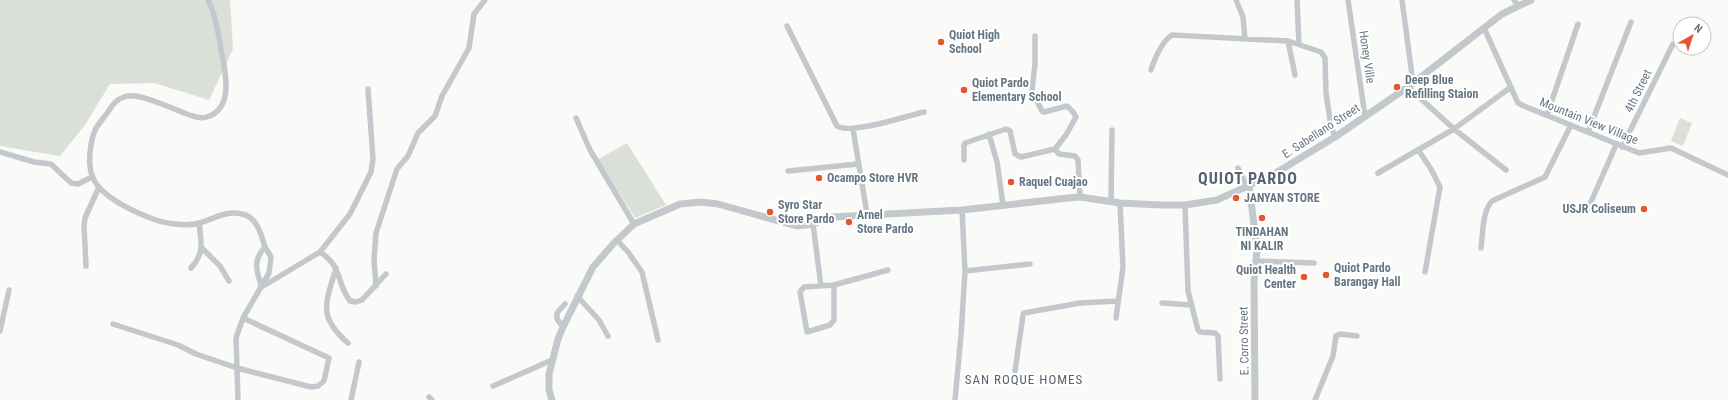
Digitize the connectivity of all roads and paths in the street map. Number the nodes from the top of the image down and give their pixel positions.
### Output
1 (208, 0) edge
2 (485, 0) edge
3 (1236, 0) edge
4 (1298, 0) edge
5 (1348, 0) edge
6 (1402, 0) edge
7 (1532, 0) edge
8 (1516, 3) edge
9 (1631, 22) dead end
10 (1578, 24) dead end
11 (787, 26) dead end
12 (1484, 28) junction
13 (1035, 36) dead end
14 (1245, 39) junction
15 (1288, 41) junction
16 (1299, 44) junction
17 (1672, 46) edge
18 (1151, 70) dead end
19 (1295, 75) dead end
20 (1410, 85) junction
21 (1511, 87) junction
22 (368, 89) dead end
23 (924, 112) dead end
24 (1547, 115) junction
25 (1365, 116) junction
26 (576, 118) dead end
27 (1571, 125) junction
28 (853, 129) junction
29 (1454, 129) junction
30 (1112, 130) dead end
31 (1588, 132) junction
32 (989, 134) junction
33 (1335, 137) junction
34 (1616, 145) junction
35 (1622, 147) junction
36 (1055, 150) junction
37 (1419, 151) junction
38 (0, 152) edge
39 (964, 160) dead end
40 (858, 164) junction
41 (1238, 168) dead end
42 (1506, 170) dead end
43 (788, 171) dead end
44 (1378, 173) dead end
45 (1728, 175) edge
46 (92, 177) junction
47 (1248, 186) junction
48 (99, 187) junction
49 (1080, 197) junction
50 (1111, 202) junction
51 (1120, 203) junction
52 (1003, 205) junction
53 (1185, 205) junction
54 (962, 210) junction
55 (1587, 211) dead end
56 (867, 214) junction
57 (199, 223) junction
58 (634, 224) junction
59 (813, 224) junction
60 (617, 240) junction
61 (265, 247) junction
62 (202, 248) junction
63 (1481, 248) dead end
64 (320, 252) junction
65 (1256, 261) junction
66 (1314, 263) dead end
67 (1030, 264) dead end
68 (86, 266) dead end
69 (191, 268) dead end
70 (336, 268) junction
71 (888, 270) dead end
72 (965, 271) junction
73 (1425, 272) dead end
74 (386, 274) dead end
75 (230, 281) dead end
76 (834, 285) junction
77 (376, 286) junction
78 (821, 286) junction
79 (260, 287) junction
80 (8, 290) dead end
81 (577, 296) junction
82 (1117, 302) junction
83 (1162, 303) dead end
84 (565, 304) dead end
85 (1192, 305) junction
86 (2, 307) edge
87 (243, 318) junction
88 (1116, 318) dead end
89 (113, 324) dead end
90 (563, 327) junction
91 (0, 331) edge
92 (608, 336) dead end
93 (1357, 336) dead end
94 (658, 340) dead end
95 (348, 343) dead end
96 (552, 360) junction
97 (359, 362) dead end
98 (237, 368) junction
99 (1015, 371) dead end
100 (1220, 379) dead end
101 (493, 386) dead end
102 (238, 400) edge
103 (351, 400) edge
104 (552, 400) edge
105 (955, 400) edge
106 (1255, 400) edge
107 (1315, 400) edge

1 - 46 street
2 - 77 street
3 - 14 street
4 - 16 street
5 - 25 street, Honey Ville
6 - 20 street
7 - 8 street, E. Sabellano Street
8 - 12 street, E. Sabellano Street
9 - 31 street
10 - 24 street
11 - 28 street
12 - 20 street, E. Sabellano Street
12 - 21 street, Mountain View Village
13 - 36 street
14 - 15 street
14 - 18 street
15 - 16 street
15 - 19 street
16 - 33 street
17 - 35 street, 4th Street
20 - 25 street, E. Sabellano Street
20 - 29 street
21 - 24 street, Mountain View Village
21 - 29 street
22 - 64 street
23 - 28 street
24 - 27 street, Mountain View Village
25 - 33 street, E. Sabellano Street
26 - 58 street
27 - 31 street, Mountain View Village
27 - 63 street
28 - 40 street
29 - 37 street
29 - 42 street
30 - 50 street
31 - 34 street, Mountain View Village
32 - 36 street
32 - 39 street
32 - 52 street
33 - 47 street, E. Sabellano Street
34 - 35 street, Mountain View Village
34 - 55 street
35 - 45 street, Mountain View Village
36 - 49 street
37 - 44 street
37 - 73 street
38 - 46 street
40 - 43 street
40 - 56 street
41 - 47 street
46 - 48 street
47 - 53 street, E. Sabellano Street
47 - 65 street, E. Corro Street
48 - 57 street
48 - 68 street
49 - 50 street, E. Sabellano Street
49 - 52 street, E. Sabellano Street
50 - 51 street, E. Sabellano Street
51 - 53 street, E. Sabellano Street
51 - 82 street
52 - 54 street, E. Sabellano Street
53 - 85 street
54 - 56 street, E. Sabellano Street
54 - 72 street
56 - 59 street, E. Sabellano Street
57 - 61 street
57 - 62 street
58 - 59 street, E. Sabellano Street
58 - 60 street, E. Sabellano Street
59 - 78 street
60 - 81 street, E. Sabellano Street
60 - 94 street
61 - 79 street
61 - 79 street
62 - 69 street
62 - 75 street
64 - 70 street
64 - 79 street
65 - 66 street
65 - 106 street, E. Corro Street
67 - 72 street
70 - 77 street
70 - 95 street
71 - 76 street
72 - 105 street
74 - 77 street
76 - 78 street
76 - 78 street
79 - 87 street
80 - 86 street
81 - 90 street, E. Sabellano Street
81 - 92 street
82 - 88 street
82 - 99 street
83 - 85 street
84 - 90 street
85 - 100 street
86 - 91 street
87 - 98 street
87 - 98 street
89 - 98 street
90 - 96 street, E. Sabellano Street
93 - 107 street
96 - 101 street
96 - 104 street, E. Sabellano Street
97 - 103 street
98 - 102 street

